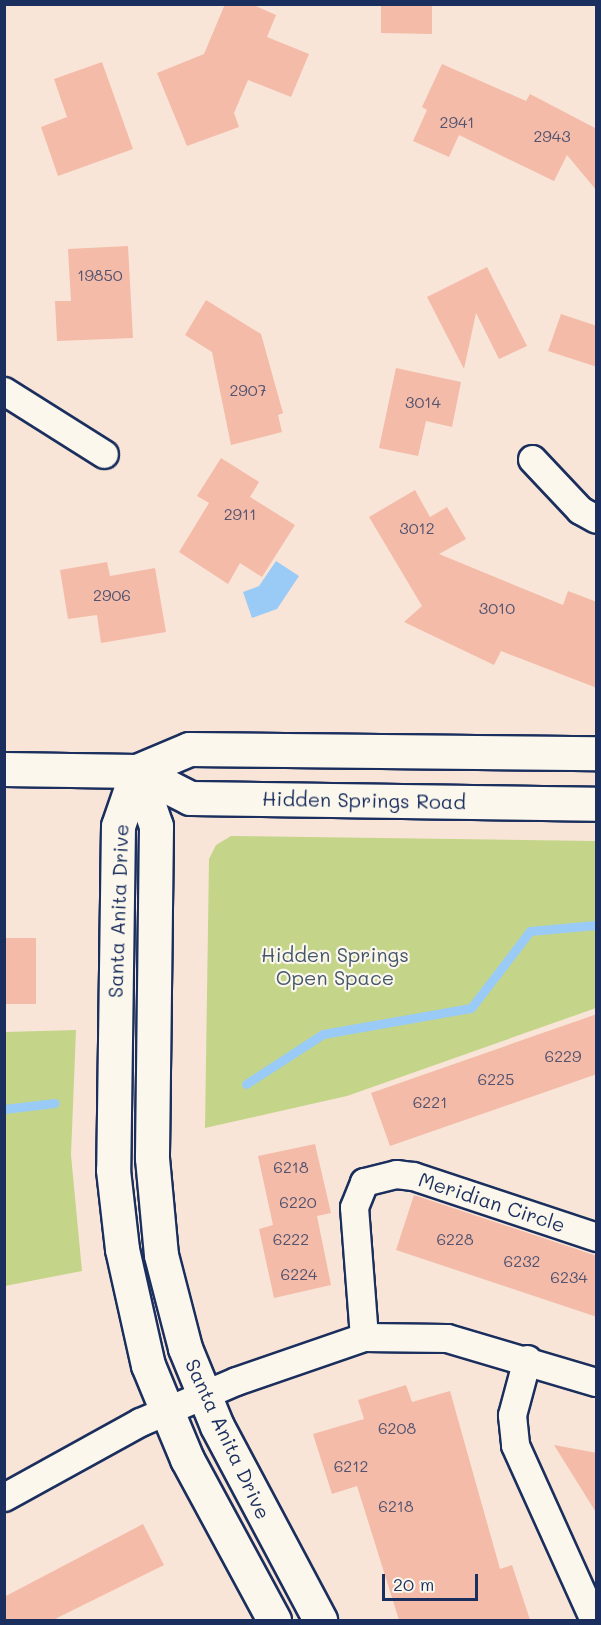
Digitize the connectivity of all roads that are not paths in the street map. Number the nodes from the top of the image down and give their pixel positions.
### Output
1 (4, 392) edge
2 (104, 454) dead end
3 (532, 459) dead end
4 (597, 519) edge
5 (597, 753) edge
6 (4, 769) edge
7 (137, 771) junction
8 (597, 804) edge
9 (597, 1237) edge
10 (364, 1337) junction
11 (527, 1359) junction
12 (597, 1382) edge
13 (204, 1394) junction
14 (167, 1411) junction
15 (4, 1497) edge
16 (274, 1620) edge
17 (320, 1620) edge
18 (594, 1620) edge

1 - 2 street
3 - 4 street
5 - 7 main road, Hidden Springs Road
6 - 7 main road, Hidden Springs Road
7 - 8 main road, Hidden Springs Road
7 - 13 main road, Santa Anita Drive
7 - 14 main road, Santa Anita Drive
9 - 10 street, Meridian Circle
10 - 11 street
10 - 13 street
11 - 12 street
11 - 18 street
13 - 14 street
13 - 17 main road, Santa Anita Drive
14 - 15 street
14 - 16 main road, Santa Anita Drive

